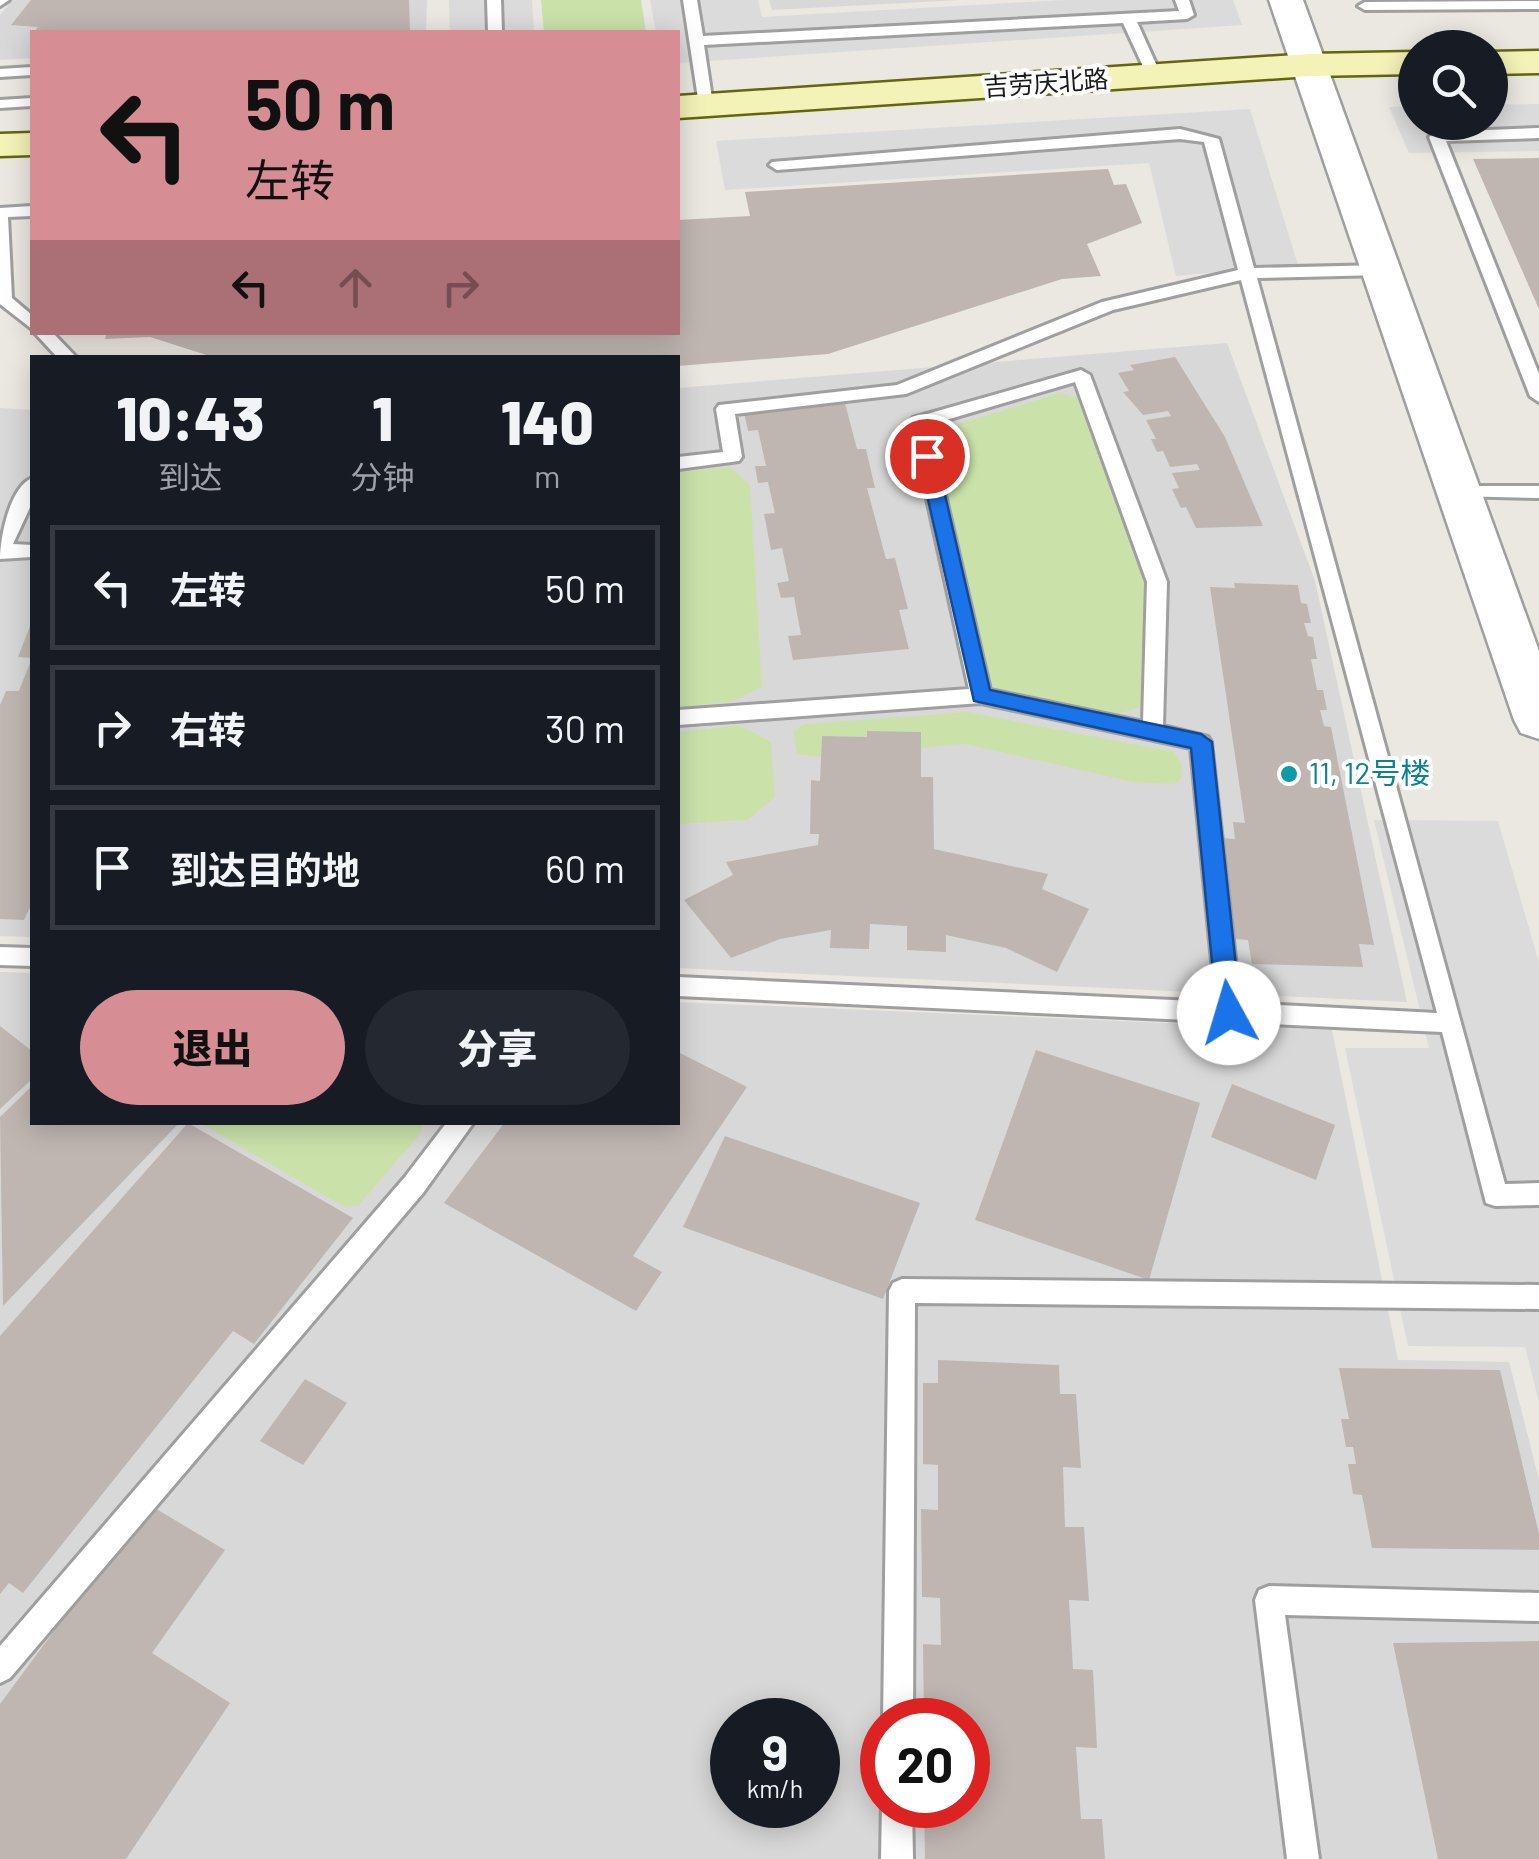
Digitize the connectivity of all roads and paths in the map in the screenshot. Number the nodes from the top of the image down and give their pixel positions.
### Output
1 (494, 0) edge
2 (690, 0) edge
3 (1182, 0) edge
4 (1286, 0) edge
5 (1539, 5) edge
6 (1365, 6) dead end
7 (1128, 18) junction
8 (495, 30) edge
9 (696, 41) junction
10 (1508, 62) edge
11 (1539, 62) edge
12 (1398, 64) edge
13 (1310, 65) junction
14 (30, 71) edge
15 (0, 73) edge
16 (1154, 76) junction
17 (30, 102) edge
18 (0, 104) edge
19 (692, 106) edge
20 (1539, 134) edge
21 (30, 144) edge
22 (0, 145) edge
23 (777, 165) dead end
24 (30, 211) edge
25 (1382, 270) junction
26 (1248, 273) junction
27 (2, 298) edge
28 (30, 322) edge
29 (45, 335) edge
30 (66, 355) edge
31 (1539, 396) edge
32 (680, 462) edge
33 (30, 488) edge
34 (1460, 492) junction
35 (1539, 492) edge
36 (1, 551) edge
37 (30, 551) edge
38 (981, 696) junction
39 (680, 718) edge
40 (1539, 720) edge
41 (1154, 731) junction
42 (0, 956) edge
43 (30, 957) edge
44 (680, 987) edge
45 (1229, 1013) junction
46 (1451, 1024) junction
47 (460, 1125) edge
48 (1539, 1194) edge
49 (1539, 1298) edge
50 (1539, 1607) edge
51 (0, 1668) edge
52 (898, 1698) edge
53 (897, 1828) edge
54 (897, 1859) edge
55 (1303, 1859) edge

1 - 8 lane
2 - 9 lane
3 - 7 lane
4 - 13 street
5 - 6 lane
7 - 9 lane
7 - 16 lane
9 - 19 lane
10 - 11 main road
12 - 13 main road, 吉劳庆北路
13 - 16 main road, 吉劳庆北路
13 - 25 street
14 - 15 lane
16 - 19 main road, 吉劳庆北路
17 - 18 lane
20 - 31 lane
21 - 22 main road
23 - 26 lane
24 - 27 lane
25 - 26 lane
25 - 34 street
26 - 32 lane
26 - 46 lane
27 - 28 lane
29 - 30 lane
33 - 36 lane
34 - 35 lane
34 - 40 street
36 - 37 lane
38 - 39 lane
38 - 41 lane
38 - 41 lane
41 - 45 lane
42 - 43 lane
44 - 45 lane
45 - 46 lane
46 - 48 lane
47 - 51 lane
49 - 52 lane
50 - 55 lane
53 - 54 lane

